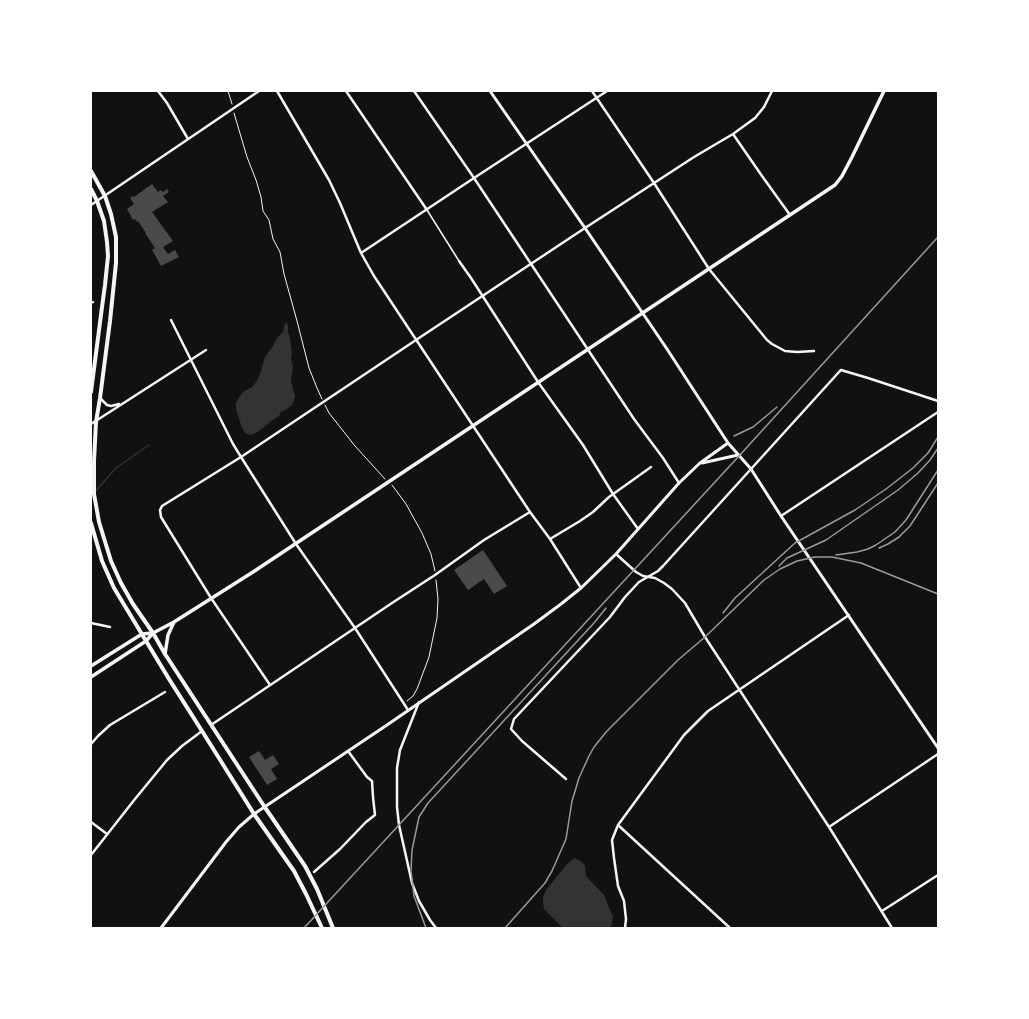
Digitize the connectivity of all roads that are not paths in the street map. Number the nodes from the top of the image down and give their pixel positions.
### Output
1 (158, 91) edge
2 (258, 91) edge
3 (277, 91) edge
4 (346, 91) edge
5 (414, 91) edge
6 (490, 91) edge
7 (592, 91) edge
8 (607, 91) edge
9 (772, 91) edge
10 (884, 91) edge
11 (596, 98) junction
12 (733, 134) junction
13 (188, 139) junction
14 (526, 143) junction
15 (91, 171) edge
16 (474, 178) junction
17 (654, 183) junction
18 (91, 189) edge
19 (105, 196) junction
20 (97, 201) junction
21 (91, 205) edge
22 (427, 210) junction
23 (790, 215) junction
24 (585, 228) junction
25 (361, 253) junction
26 (459, 261) joint
27 (531, 264) junction
28 (710, 269) junction
29 (482, 297) junction
30 (642, 314) junction
31 (172, 320) dead end
32 (416, 340) junction
33 (588, 349) junction
34 (206, 350) dead end
35 (814, 351) dead end
36 (191, 359) junction
37 (538, 382) junction
38 (91, 392) edge
39 (100, 398) junction
40 (938, 401) edge
41 (122, 404) junction
42 (938, 412) edge
43 (96, 422) junction
44 (91, 424) edge
45 (473, 426) junction
46 (728, 443) junction
47 (738, 455) junction
48 (241, 457) junction
49 (700, 463) junction
50 (651, 467) dead end
51 (751, 469) junction
52 (679, 483) junction
53 (613, 494) junction
54 (530, 512) junction
55 (781, 516) junction
56 (91, 523) edge
57 (638, 529) junction
58 (550, 539) junction
59 (296, 544) junction
60 (616, 554) junction
61 (648, 577) junction
62 (581, 588) junction
63 (211, 598) junction
64 (849, 615) junction
65 (174, 622) junction
66 (91, 623) edge
67 (110, 627) dead end
68 (355, 628) junction
69 (153, 633) junction
70 (142, 634) junction
71 (146, 641) junction
72 (165, 654) junction
73 (91, 666) edge
74 (91, 677) edge
75 (270, 685) junction
76 (739, 689) junction
77 (166, 692) dead end
78 (420, 702) junction
79 (408, 710) junction
80 (211, 724) junction
81 (202, 731) junction
82 (91, 744) edge
83 (938, 748) edge
84 (348, 751) junction
85 (938, 754) edge
86 (566, 779) dead end
87 (264, 806) junction
88 (254, 814) junction
89 (91, 822) edge
90 (618, 825) junction
91 (829, 827) junction
92 (107, 834) junction
93 (91, 855) edge
94 (314, 872) dead end
95 (938, 875) edge
96 (882, 911) junction
97 (161, 928) edge
98 (322, 928) edge
99 (333, 928) edge
100 (436, 928) edge
101 (626, 928) edge
102 (730, 928) edge
103 (892, 928) edge

1 - 13 street
2 - 13 street
3 - 25 street
4 - 22 street
5 - 16 street
6 - 14 street
7 - 11 street
8 - 11 street
9 - 12 street
10 - 23 main road
11 - 14 street
11 - 17 street
12 - 17 street
12 - 23 street
13 - 19 street
14 - 16 street
14 - 24 street
15 - 19 main road
16 - 22 street
16 - 27 street
17 - 24 street
17 - 28 street
18 - 20 main road
19 - 20 street
19 - 39 main road
20 - 21 street
20 - 38 main road
22 - 25 street
22 - 26 lane
23 - 28 main road
24 - 27 street
24 - 30 street
25 - 32 street
26 - 29 street
27 - 29 street
27 - 33 street
28 - 30 main road
28 - 35 street
29 - 32 street
29 - 37 street
30 - 33 main road
30 - 46 street
31 - 36 street
32 - 45 street
32 - 48 street
33 - 37 main road
33 - 52 street
34 - 36 street
36 - 41 street
36 - 48 street
37 - 45 main road
37 - 53 street
39 - 41 street
39 - 43 main road
40 - 51 street
41 - 43 street
42 - 55 street
43 - 44 street
43 - 69 main road
45 - 54 street
45 - 59 main road
46 - 47 street
46 - 49 street
47 - 49 street
47 - 51 street
48 - 59 street
48 - 63 street
49 - 52 street
50 - 53 street
51 - 55 street
51 - 61 street
52 - 57 street
53 - 57 street
53 - 58 street
54 - 58 street
54 - 68 street
55 - 64 street
56 - 70 main road
57 - 60 street
58 - 62 street
59 - 63 main road
59 - 68 street
60 - 61 street
60 - 62 street
61 - 76 street
61 - 86 street
62 - 78 street
63 - 65 main road
63 - 75 street
64 - 76 street
64 - 83 street
65 - 69 main road
65 - 72 main road
66 - 67 street
68 - 75 street
68 - 79 street
69 - 70 main road
69 - 71 main road
69 - 72 main road
70 - 71 main road
70 - 73 main road
71 - 74 main road
71 - 81 main road
72 - 80 main road
75 - 80 street
76 - 90 street
76 - 91 street
77 - 82 street
78 - 79 street
78 - 100 street
79 - 84 street
80 - 81 main road
80 - 87 main road
81 - 88 main road
81 - 92 street
84 - 87 street
84 - 94 street
85 - 91 street
87 - 88 street
87 - 99 main road
88 - 97 street
88 - 98 main road
89 - 92 street
90 - 101 street
90 - 102 street
91 - 96 street
92 - 93 street
95 - 96 street
96 - 103 street

